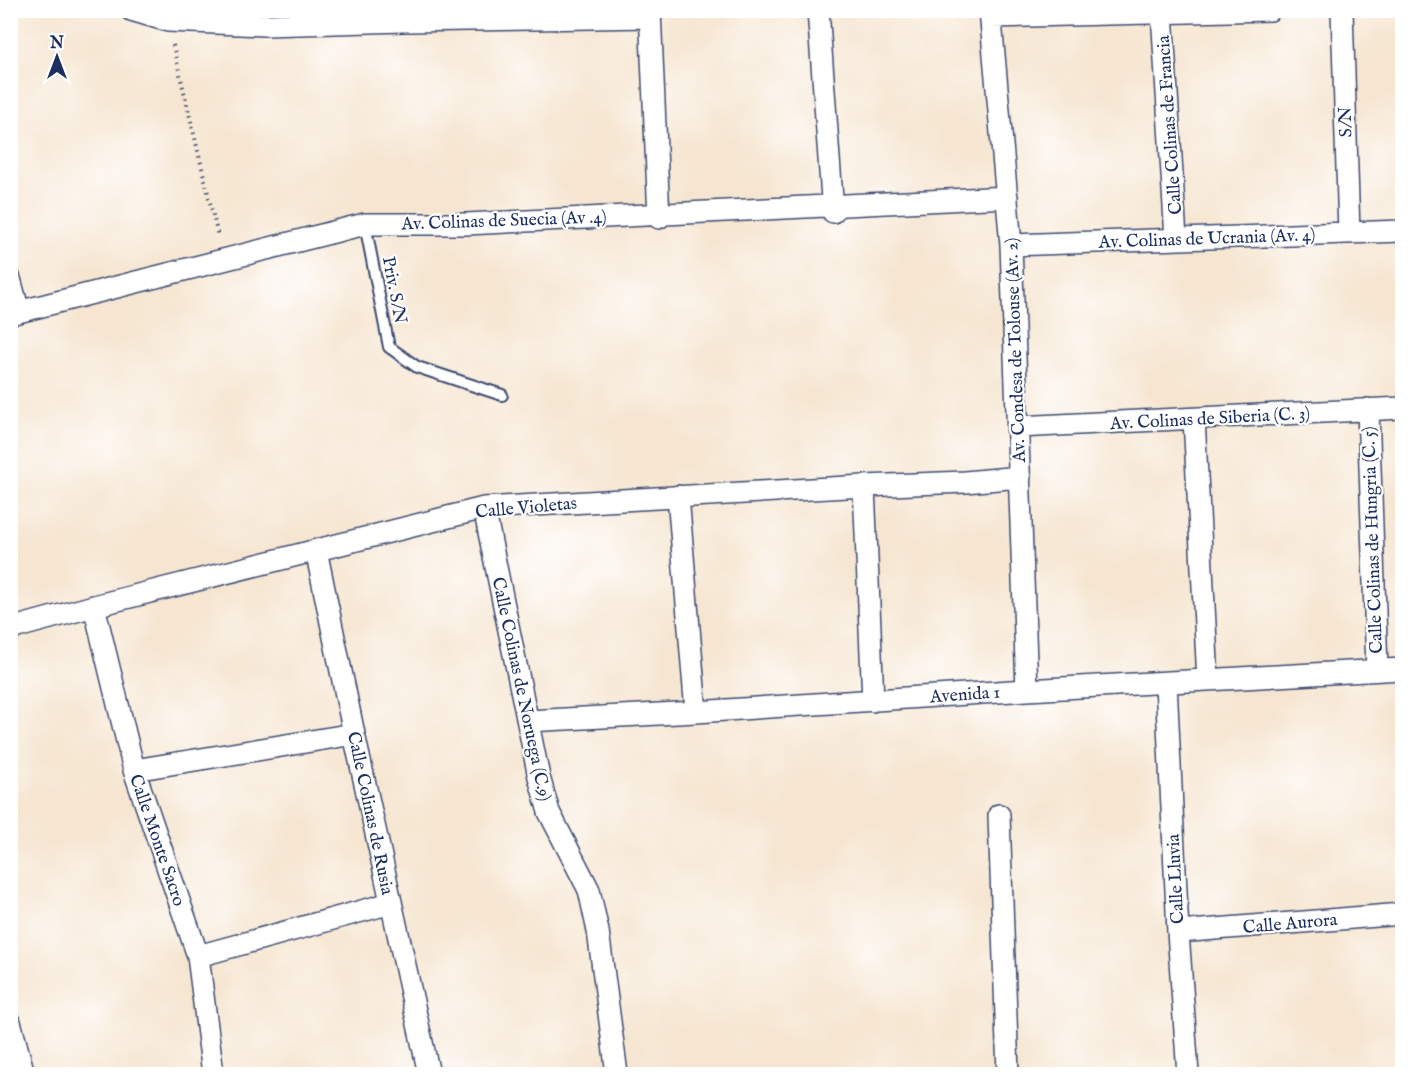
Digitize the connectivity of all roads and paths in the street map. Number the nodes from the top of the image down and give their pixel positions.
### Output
1 (131, 10) edge
2 (818, 10) edge
3 (1270, 10) edge
4 (1342, 10) edge
5 (1162, 12) edge
6 (651, 14) edge
7 (991, 14) edge
8 (168, 21) junction
9 (1007, 197) junction
10 (833, 209) junction
11 (659, 216) junction
12 (366, 224) junction
13 (1402, 231) edge
14 (1349, 233) junction
15 (1176, 239) junction
16 (1011, 245) junction
17 (224, 260) junction
18 (10, 279) edge
19 (15, 313) edge
20 (502, 395) dead end
21 (1402, 408) edge
22 (1368, 409) junction
23 (1194, 419) junction
24 (1018, 428) junction
25 (1020, 477) junction
26 (864, 486) junction
27 (678, 496) junction
28 (484, 508) junction
29 (316, 550) junction
30 (94, 606) junction
31 (10, 629) edge
32 (1402, 669) edge
33 (1377, 670) junction
34 (1208, 680) junction
35 (1166, 683) junction
36 (1027, 690) junction
37 (873, 701) junction
38 (696, 712) junction
39 (528, 721) junction
40 (354, 734) junction
41 (134, 770) junction
42 (999, 815) dead end
43 (391, 903) junction
44 (1402, 914) edge
45 (1178, 932) junction
46 (198, 956) junction
47 (10, 1022) edge
48 (24, 1074) edge
49 (213, 1074) edge
50 (429, 1074) edge
51 (617, 1074) edge
52 (1008, 1074) edge
53 (1188, 1074) edge

1 - 8 street
2 - 10 street
3 - 5 street
4 - 14 street, S/N
5 - 7 street
5 - 15 street, Calle Colinas de Francia
6 - 8 street
6 - 11 street
7 - 9 street, Av. Condesa de Tolouse (Av. 2)
8 - 17 path
9 - 10 street, Av. Colinas de Suecia (Av .4)
9 - 16 street, Av. Condesa de Tolouse (Av. 2)
10 - 11 street, Av. Colinas de Suecia (Av .4)
11 - 12 street, Av. Colinas de Suecia (Av .4)
12 - 17 street, Av. Colinas de Suecia (Av .4)
12 - 20 lane, Priv. S/N
13 - 14 street, Av. Colinas de Ucrania (Av. 4)
14 - 15 street, Av. Colinas de Ucrania (Av. 4)
15 - 16 street, Av. Colinas de Ucrania (Av. 4)
16 - 24 street, Av. Condesa de Tolouse (Av. 2)
17 - 19 street, Av. Colinas de Suecia (Av .4)
18 - 19 street
21 - 22 street, Av. Colinas de Siberia (C. 3)
22 - 23 street, Av. Colinas de Siberia (C. 3)
22 - 33 street, Calle Colinas de Hungria (C. 5)
23 - 24 street, Av. Colinas de Siberia (C. 3)
23 - 34 street
24 - 25 street, Av. Condesa de Tolouse (Av. 2)
25 - 26 street, Calle Violetas
25 - 36 street, Av. Condesa de Tolouse (Av. 2)
26 - 27 street, Calle Violetas
26 - 37 street
27 - 28 street, Calle Violetas
27 - 38 street
28 - 29 street, Calle Violetas
28 - 39 street, Calle Colinas de Noruega (C.9)
29 - 30 street, Calle Violetas
29 - 40 street, Calle Colinas de Rusia
30 - 31 street, Calle Violetas
30 - 41 street, Calle Monte Sacro
32 - 33 street, Avenida 1
33 - 34 street, Avenida 1
34 - 35 street, Avenida 1
35 - 36 street, Avenida 1
35 - 45 street, Calle Lluvia
36 - 37 street, Avenida 1
37 - 38 street, Avenida 1
38 - 39 street, Avenida 1
39 - 51 street, Calle Colinas de Noruega (C.9)
40 - 41 street
40 - 43 street, Calle Colinas de Rusia
41 - 46 street, Calle Monte Sacro
42 - 52 street
43 - 46 street
43 - 50 street, Calle Colinas de Rusia
44 - 45 street, Calle Aurora
45 - 53 street, Calle Lluvia
46 - 49 street, Calle Monte Sacro
47 - 48 street

